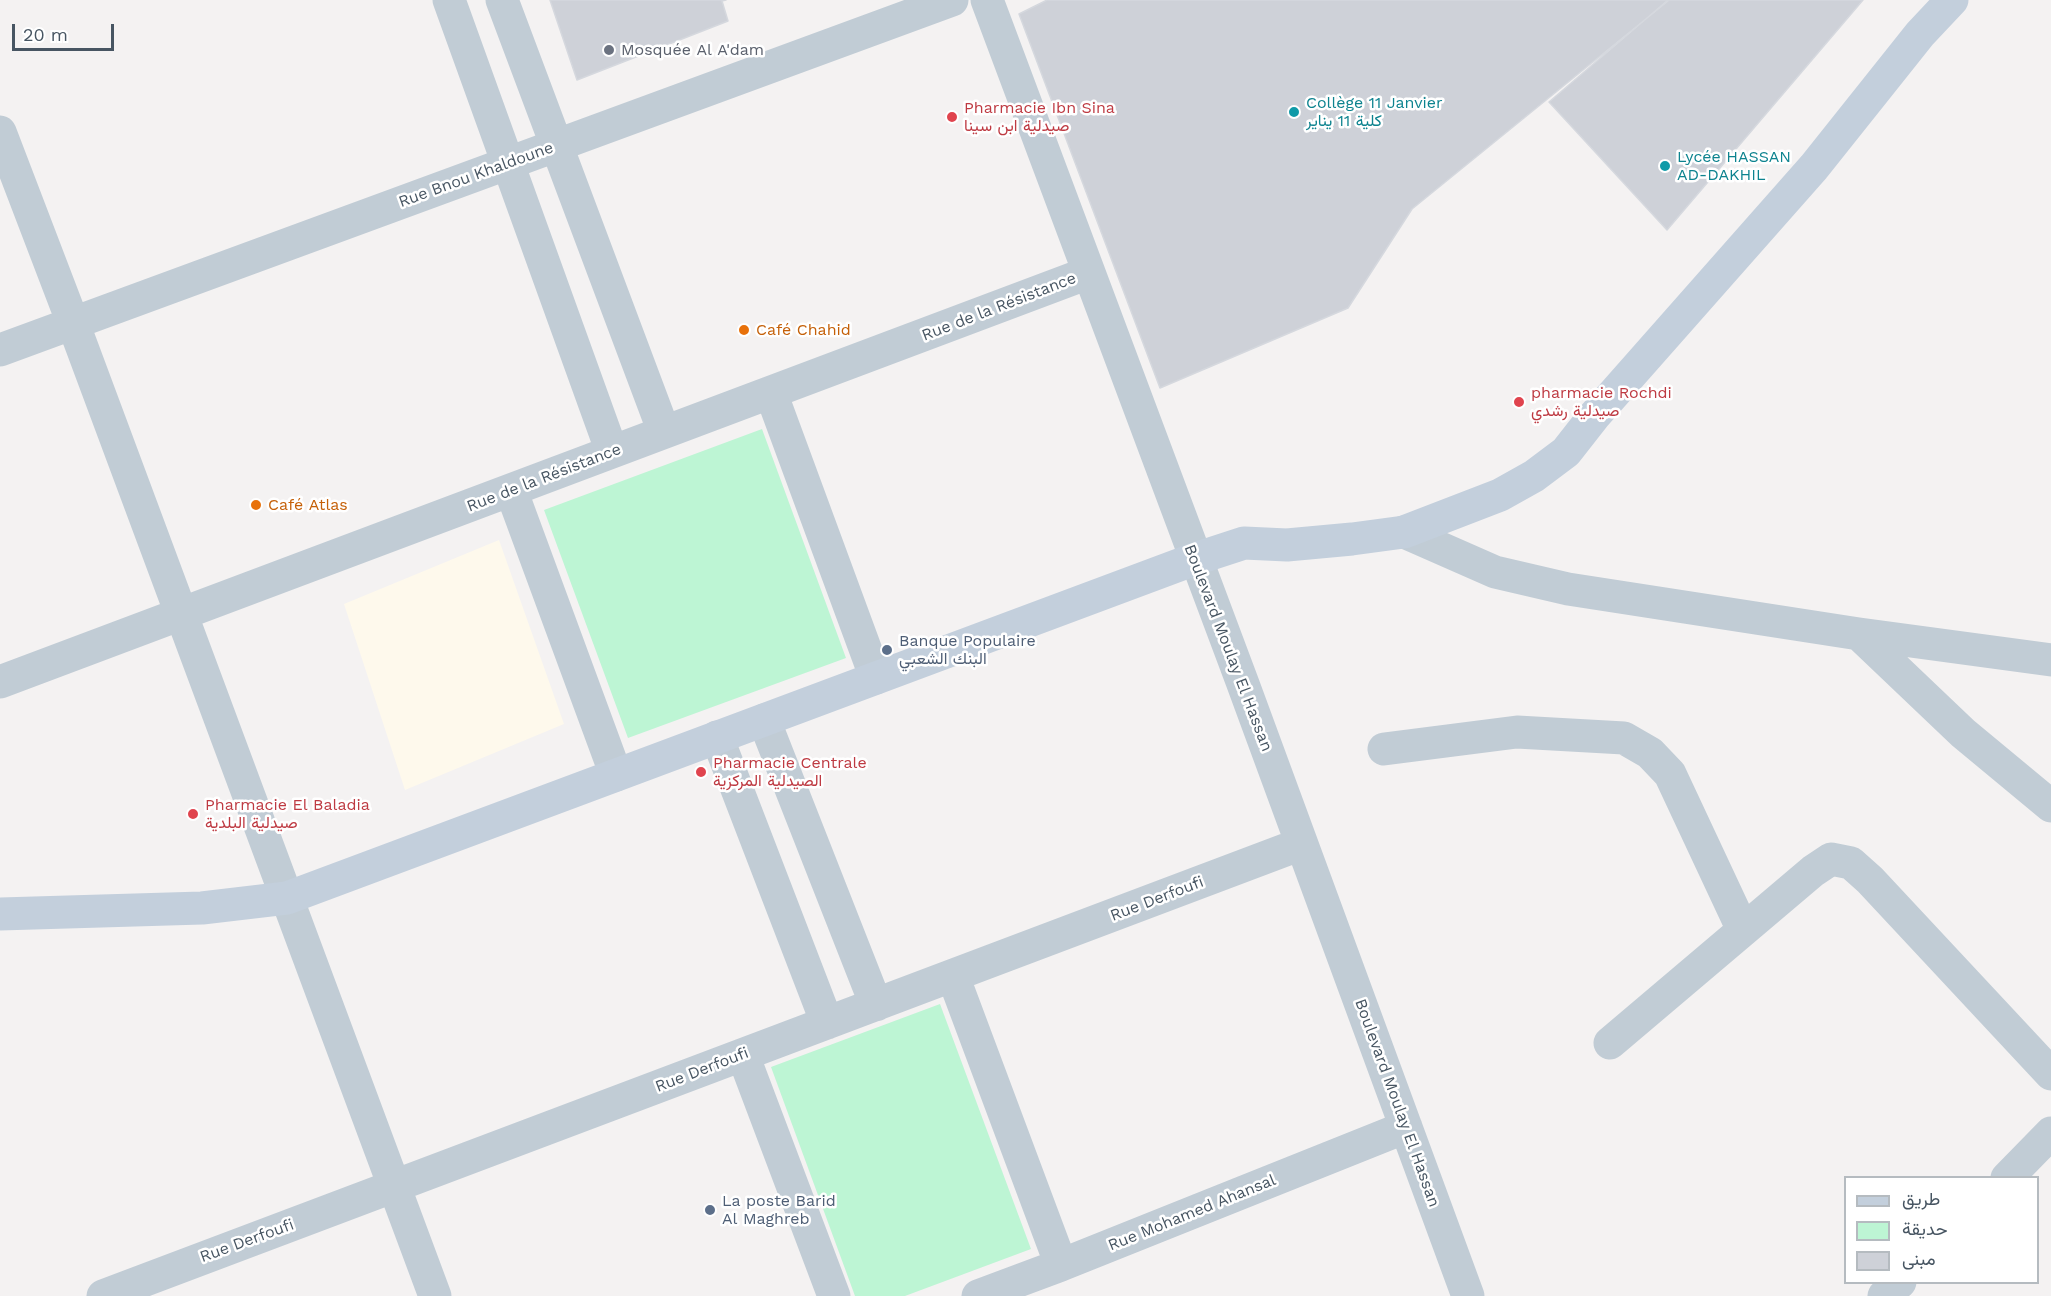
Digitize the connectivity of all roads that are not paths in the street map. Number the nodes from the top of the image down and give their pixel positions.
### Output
1 (449, 0) edge
2 (502, 0) edge
3 (952, 0) edge
4 (987, 0) edge
5 (1952, 0) edge
6 (0, 132) edge
7 (556, 146) junction
8 (508, 163) junction
9 (1088, 273) junction
10 (73, 323) junction
11 (0, 350) edge
12 (771, 393) junction
13 (664, 432) junction
14 (612, 452) junction
15 (511, 490) junction
16 (1404, 532) junction
17 (1195, 559) junction
18 (182, 614) junction
19 (1859, 634) junction
20 (2051, 660) edge
21 (876, 678) junction
22 (0, 682) edge
23 (764, 720) junction
24 (717, 737) junction
25 (1384, 749) dead end
26 (616, 775) junction
27 (2051, 806) edge
28 (1301, 844) junction
29 (287, 898) junction
30 (0, 914) edge
31 (1743, 930) junction
32 (952, 976) junction
33 (876, 1005) junction
34 (827, 1023) junction
35 (1610, 1043) dead end
36 (743, 1055) junction
37 (2051, 1074) edge
38 (1406, 1127) junction
39 (2051, 1133) edge
40 (2009, 1176) edge
41 (394, 1186) junction
42 (1061, 1265) junction
43 (1898, 1284) edge
44 (103, 1296) edge
45 (435, 1296) edge
46 (834, 1296) edge
47 (978, 1296) edge
48 (1468, 1296) edge
49 (1884, 1296) edge

1 - 8 street
2 - 7 street
3 - 7 street, Rue Bnou Khaldoune
4 - 9 street, Boulevard Moulay El Hassan
5 - 16 main road
6 - 10 street
7 - 8 street, Rue Bnou Khaldoune
7 - 13 street
8 - 10 street, Rue Bnou Khaldoune
8 - 14 street
9 - 12 street, Rue de la Résistance
9 - 17 street, Boulevard Moulay El Hassan
10 - 11 street, Rue Bnou Khaldoune
10 - 18 street
12 - 13 street, Rue de la Résistance
12 - 21 street
13 - 14 street, Rue de la Résistance
14 - 15 street, Rue de la Résistance
15 - 18 street, Rue de la Résistance
15 - 26 street
16 - 17 main road
16 - 19 street
17 - 21 main road
17 - 28 street, Boulevard Moulay El Hassan
18 - 22 street, Rue de la Résistance
18 - 29 street
19 - 20 street
19 - 27 street
21 - 23 main road
23 - 24 main road
23 - 33 street
24 - 26 main road
24 - 34 street
25 - 31 street
26 - 29 main road
28 - 32 street, Rue Derfoufi
28 - 38 street, Boulevard Moulay El Hassan
29 - 30 main road
29 - 41 street
31 - 35 street
31 - 37 street
32 - 33 street, Rue Derfoufi
32 - 42 street
33 - 34 street, Rue Derfoufi
34 - 36 street, Rue Derfoufi
36 - 41 street, Rue Derfoufi
36 - 46 street
38 - 42 street, Rue Mohamed Ahansal
38 - 48 street, Boulevard Moulay El Hassan
39 - 40 street
41 - 44 street, Rue Derfoufi
41 - 45 street
42 - 47 street, Rue Mohamed Ahansal
43 - 49 street

